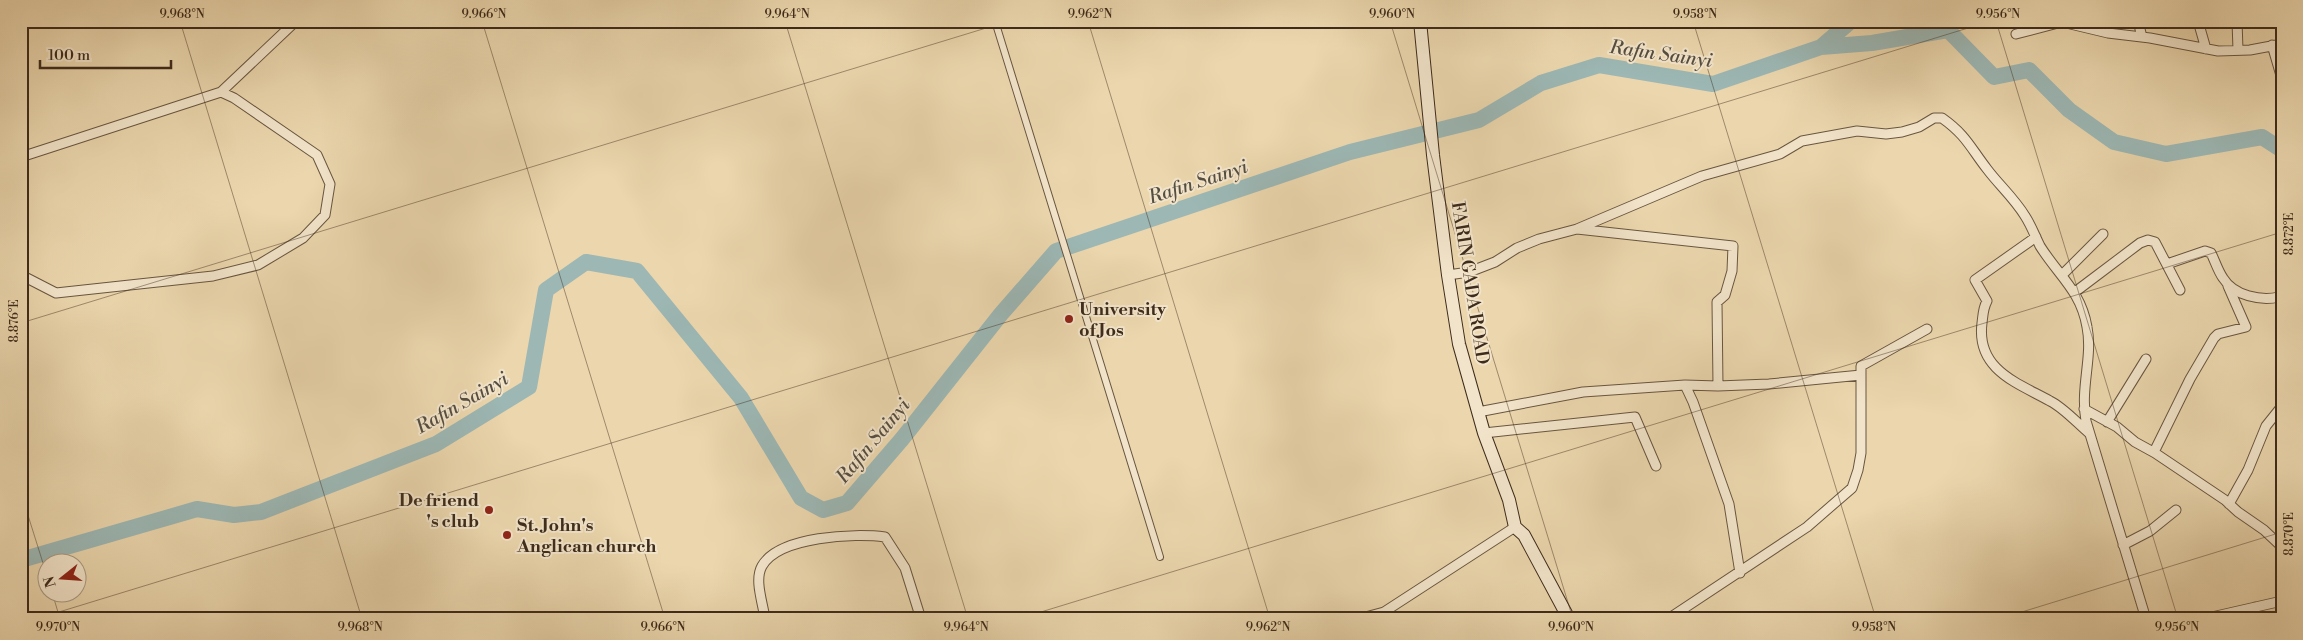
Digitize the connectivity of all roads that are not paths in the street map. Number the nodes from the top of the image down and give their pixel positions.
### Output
1 (296, 21) edge
2 (995, 21) edge
3 (1420, 21) edge
4 (2021, 21) edge
5 (2138, 21) edge
6 (2198, 21) edge
7 (2237, 21) edge
8 (2142, 37) junction
9 (2282, 44) edge
10 (2272, 46) junction
11 (2206, 48) junction
12 (2238, 50) junction
13 (2282, 79) edge
14 (221, 92) junction
15 (21, 157) edge
16 (1577, 229) junction
17 (2102, 234) dead end
18 (2036, 237) junction
19 (2167, 264) junction
20 (2063, 274) junction
21 (1448, 275) junction
22 (21, 276) edge
23 (2228, 286) junction
24 (2180, 290) dead end
25 (2075, 292) junction
26 (2282, 302) edge
27 (1927, 329) dead end
28 (2146, 359) dead end
29 (1861, 375) junction
30 (1685, 385) junction
31 (1718, 386) junction
32 (2282, 406) edge
33 (2084, 409) junction
34 (1478, 412) junction
35 (2107, 422) junction
36 (1484, 433) junction
37 (2089, 433) junction
38 (2154, 452) junction
39 (1656, 466) dead end
40 (2229, 504) junction
41 (2176, 510) dead end
42 (1515, 528) junction
43 (2123, 546) junction
44 (2282, 547) edge
45 (1160, 557) dead end
46 (1740, 573) junction
47 (2282, 601) edge
48 (2255, 607) junction
49 (765, 619) edge
50 (921, 619) edge
51 (1358, 619) edge
52 (1569, 619) edge
53 (1668, 619) edge
54 (2146, 619) edge
55 (2204, 619) edge
56 (2260, 619) edge

1 - 14 street
2 - 45 street
3 - 21 main road, FARIN GADA ROAD
4 - 8 street
5 - 8 street
6 - 11 street
7 - 12 street
8 - 11 street
9 - 10 street
10 - 12 street
10 - 13 street
11 - 12 street
14 - 15 street
14 - 22 street
16 - 18 street
16 - 21 street
16 - 31 street
17 - 20 street
18 - 20 street
18 - 37 street
19 - 23 street
19 - 24 street
19 - 25 street
20 - 25 street
21 - 34 main road, FARIN GADA ROAD
23 - 26 street
23 - 38 street
25 - 33 street
27 - 29 street
28 - 35 street
29 - 31 street
29 - 46 street
30 - 31 street
30 - 34 street
30 - 46 street
32 - 40 street
33 - 35 street
33 - 37 street
34 - 36 main road, FARIN GADA ROAD
35 - 38 street
36 - 39 street
36 - 42 main road, FARIN GADA ROAD
37 - 43 street
38 - 40 street
40 - 44 street
41 - 43 street
42 - 51 street
42 - 52 main road, FARIN GADA ROAD
43 - 54 street
46 - 53 street
47 - 48 street
48 - 55 street
48 - 56 street
49 - 50 street

